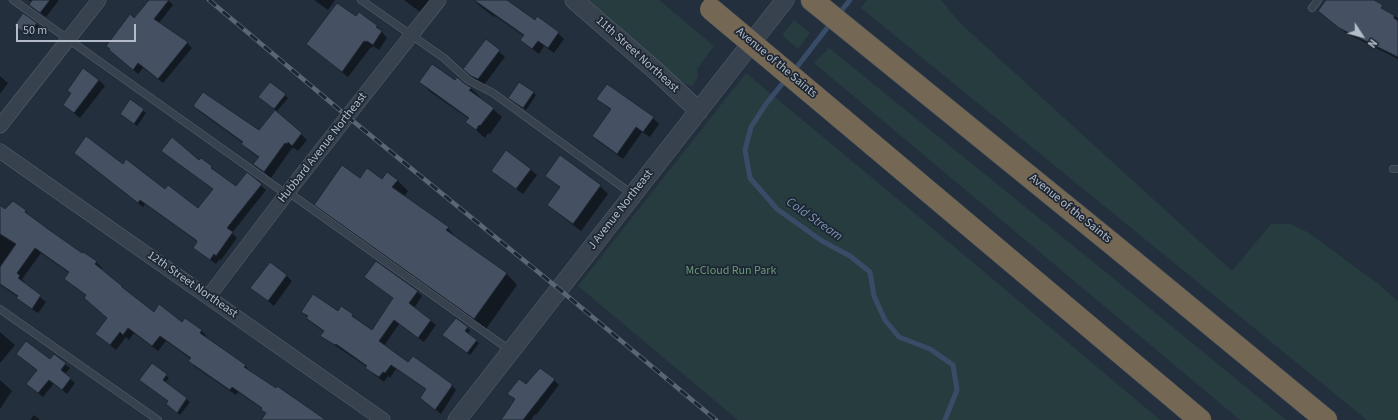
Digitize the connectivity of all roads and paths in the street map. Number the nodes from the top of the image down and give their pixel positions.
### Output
1 (13, 0) edge
2 (99, 0) edge
3 (361, 0) edge
4 (439, 0) edge
5 (574, 0) edge
6 (785, 0) edge
7 (812, 0) edge
8 (1318, 0) edge
9 (705, 4) edge
10 (1312, 8) dead end
11 (412, 35) junction
12 (69, 39) junction
13 (699, 112) junction
14 (0, 126) edge
15 (0, 151) edge
16 (287, 193) junction
17 (634, 195) junction
18 (208, 297) junction
19 (0, 309) edge
20 (511, 351) junction
21 (158, 420) edge
22 (383, 420) edge
23 (457, 420) edge
24 (1200, 420) edge
25 (1326, 420) edge

1 - 12 lane
2 - 12 street
3 - 11 lane
4 - 11 street, Hubbard Avenue Northeast
5 - 13 street, 11th Street Northeast
6 - 13 street, J Avenue Northeast
7 - 25 highway, Avenue of the Saints
8 - 10 lane
9 - 24 highway, Avenue of the Saints, bridge
11 - 16 street, Hubbard Avenue Northeast
11 - 17 lane
12 - 14 street
12 - 16 lane
13 - 17 street, J Avenue Northeast
15 - 18 street, 12th Street Northeast
16 - 18 street, Hubbard Avenue Northeast
16 - 20 lane
17 - 20 street, J Avenue Northeast
18 - 22 street, 12th Street Northeast
19 - 21 lane
20 - 23 street, J Avenue Northeast

